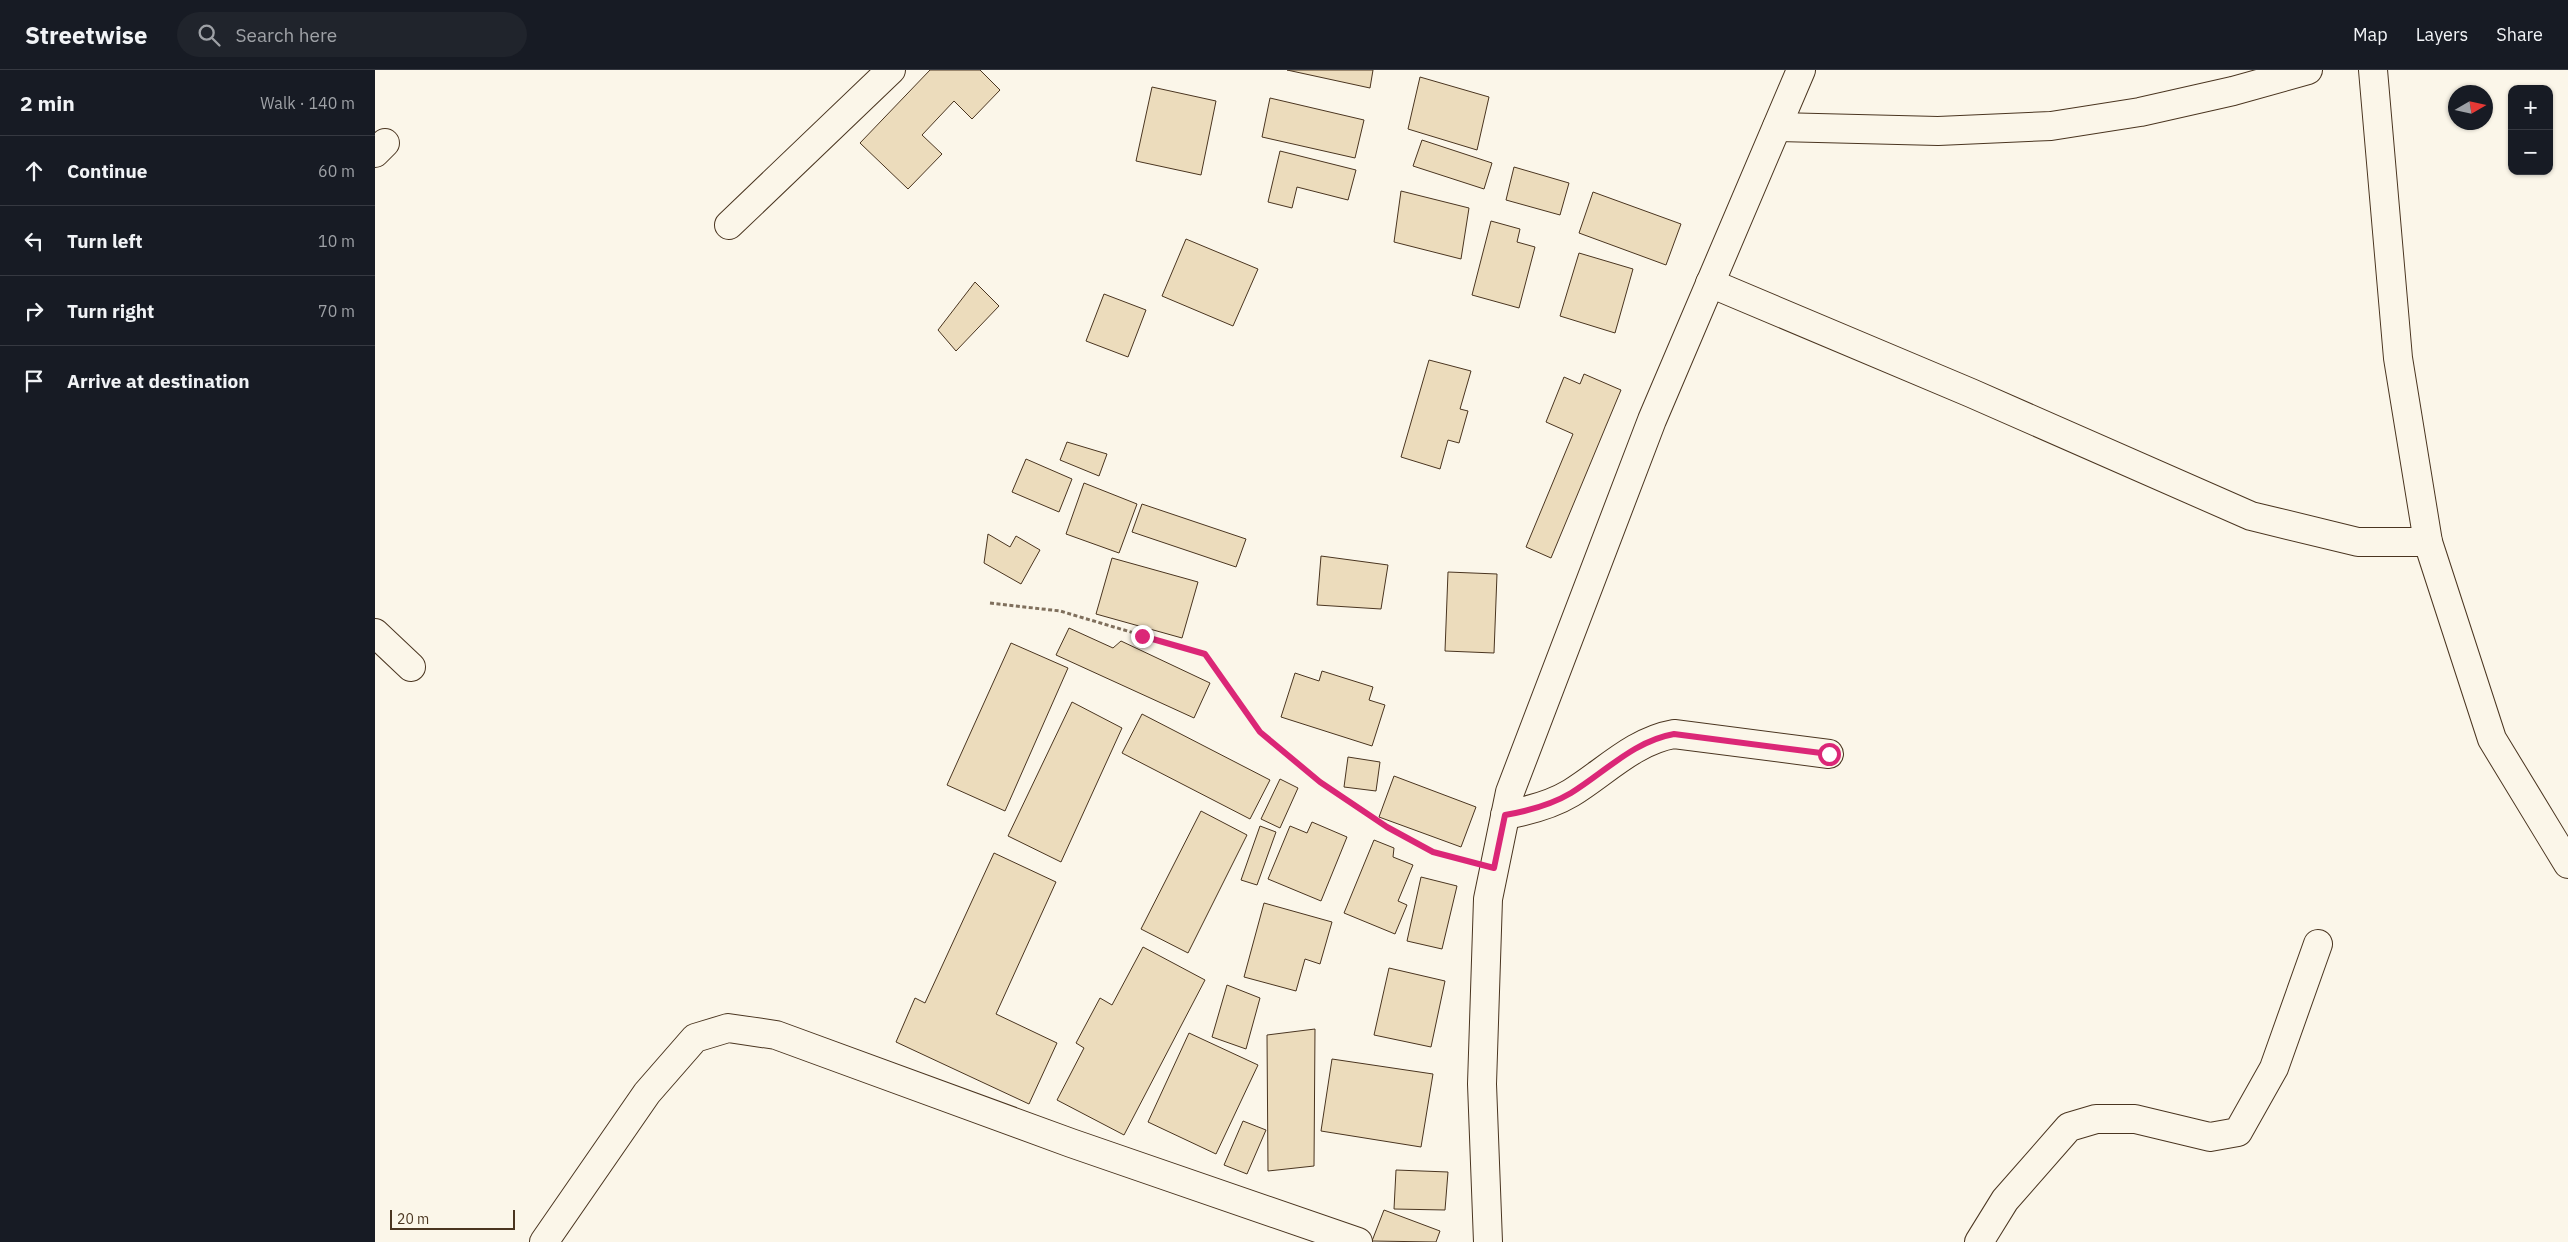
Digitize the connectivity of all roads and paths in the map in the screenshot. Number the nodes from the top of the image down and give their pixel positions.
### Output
1 (891, 70) edge
2 (1801, 70) edge
3 (2308, 70) edge
4 (2373, 70) edge
5 (1777, 127) junction
6 (729, 225) dead end
7 (1711, 283) junction
8 (2428, 542) junction
9 (990, 603) dead end
10 (375, 634) edge
11 (411, 667) dead end
12 (1829, 754) dead end
13 (1505, 815) junction
14 (2568, 864) edge
15 (1494, 868) junction
16 (2318, 944) dead end
17 (544, 1242) edge
18 (1359, 1242) edge
19 (1488, 1242) edge
20 (1979, 1242) edge

1 - 6 street
2 - 5 street
3 - 5 street
4 - 8 street
5 - 7 street
7 - 8 street
7 - 13 street
8 - 14 street
9 - 15 path
10 - 11 street
12 - 13 street
13 - 15 street
15 - 19 street
16 - 20 street
17 - 18 street

